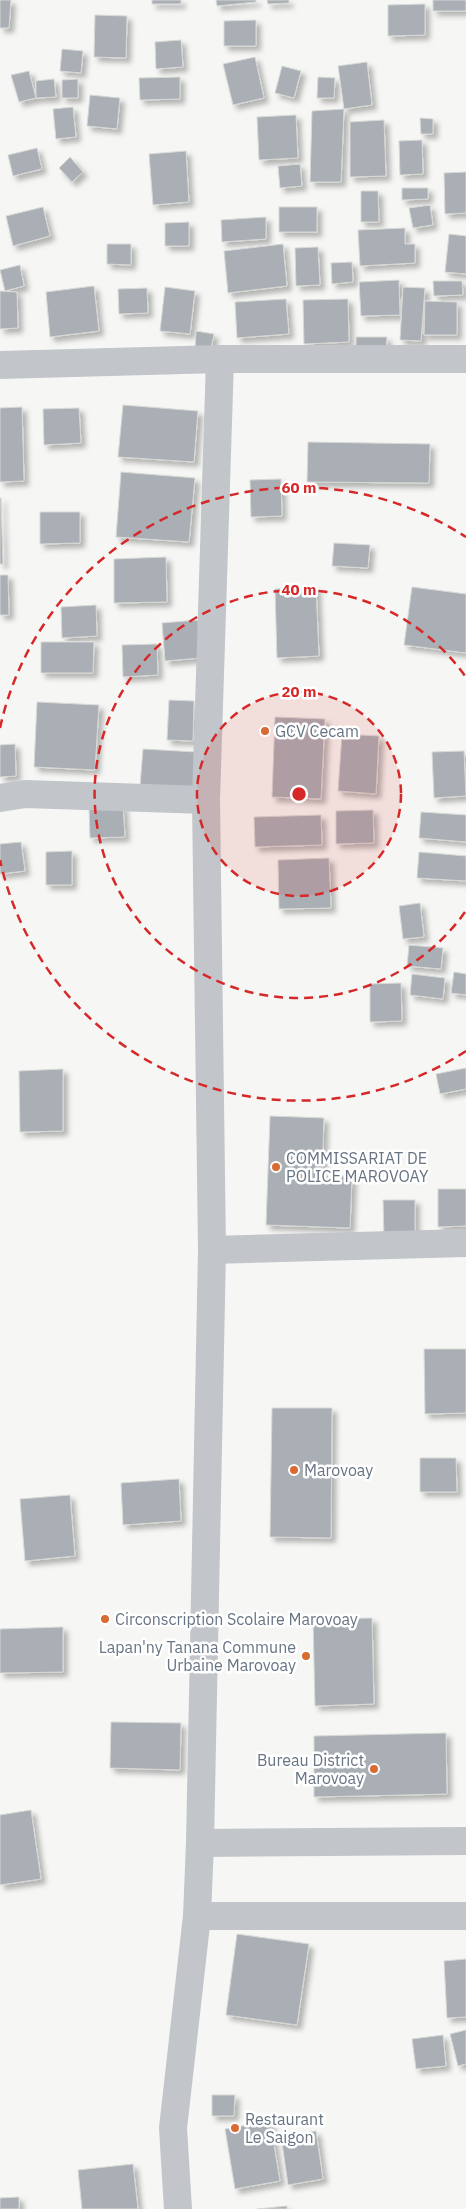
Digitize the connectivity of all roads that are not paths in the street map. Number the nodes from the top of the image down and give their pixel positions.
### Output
1 (220, 359) junction
2 (466, 359) edge
3 (0, 365) edge
4 (0, 798) edge
5 (206, 800) junction
6 (466, 1243) edge
7 (212, 1250) junction
8 (466, 1841) edge
9 (200, 1843) junction
10 (197, 1916) junction
11 (466, 1916) edge
12 (178, 2209) edge

1 - 2 street
1 - 3 street
1 - 5 street
4 - 5 street
5 - 7 street
6 - 7 street
7 - 9 street
8 - 9 street
9 - 10 street
10 - 11 street
10 - 12 street

